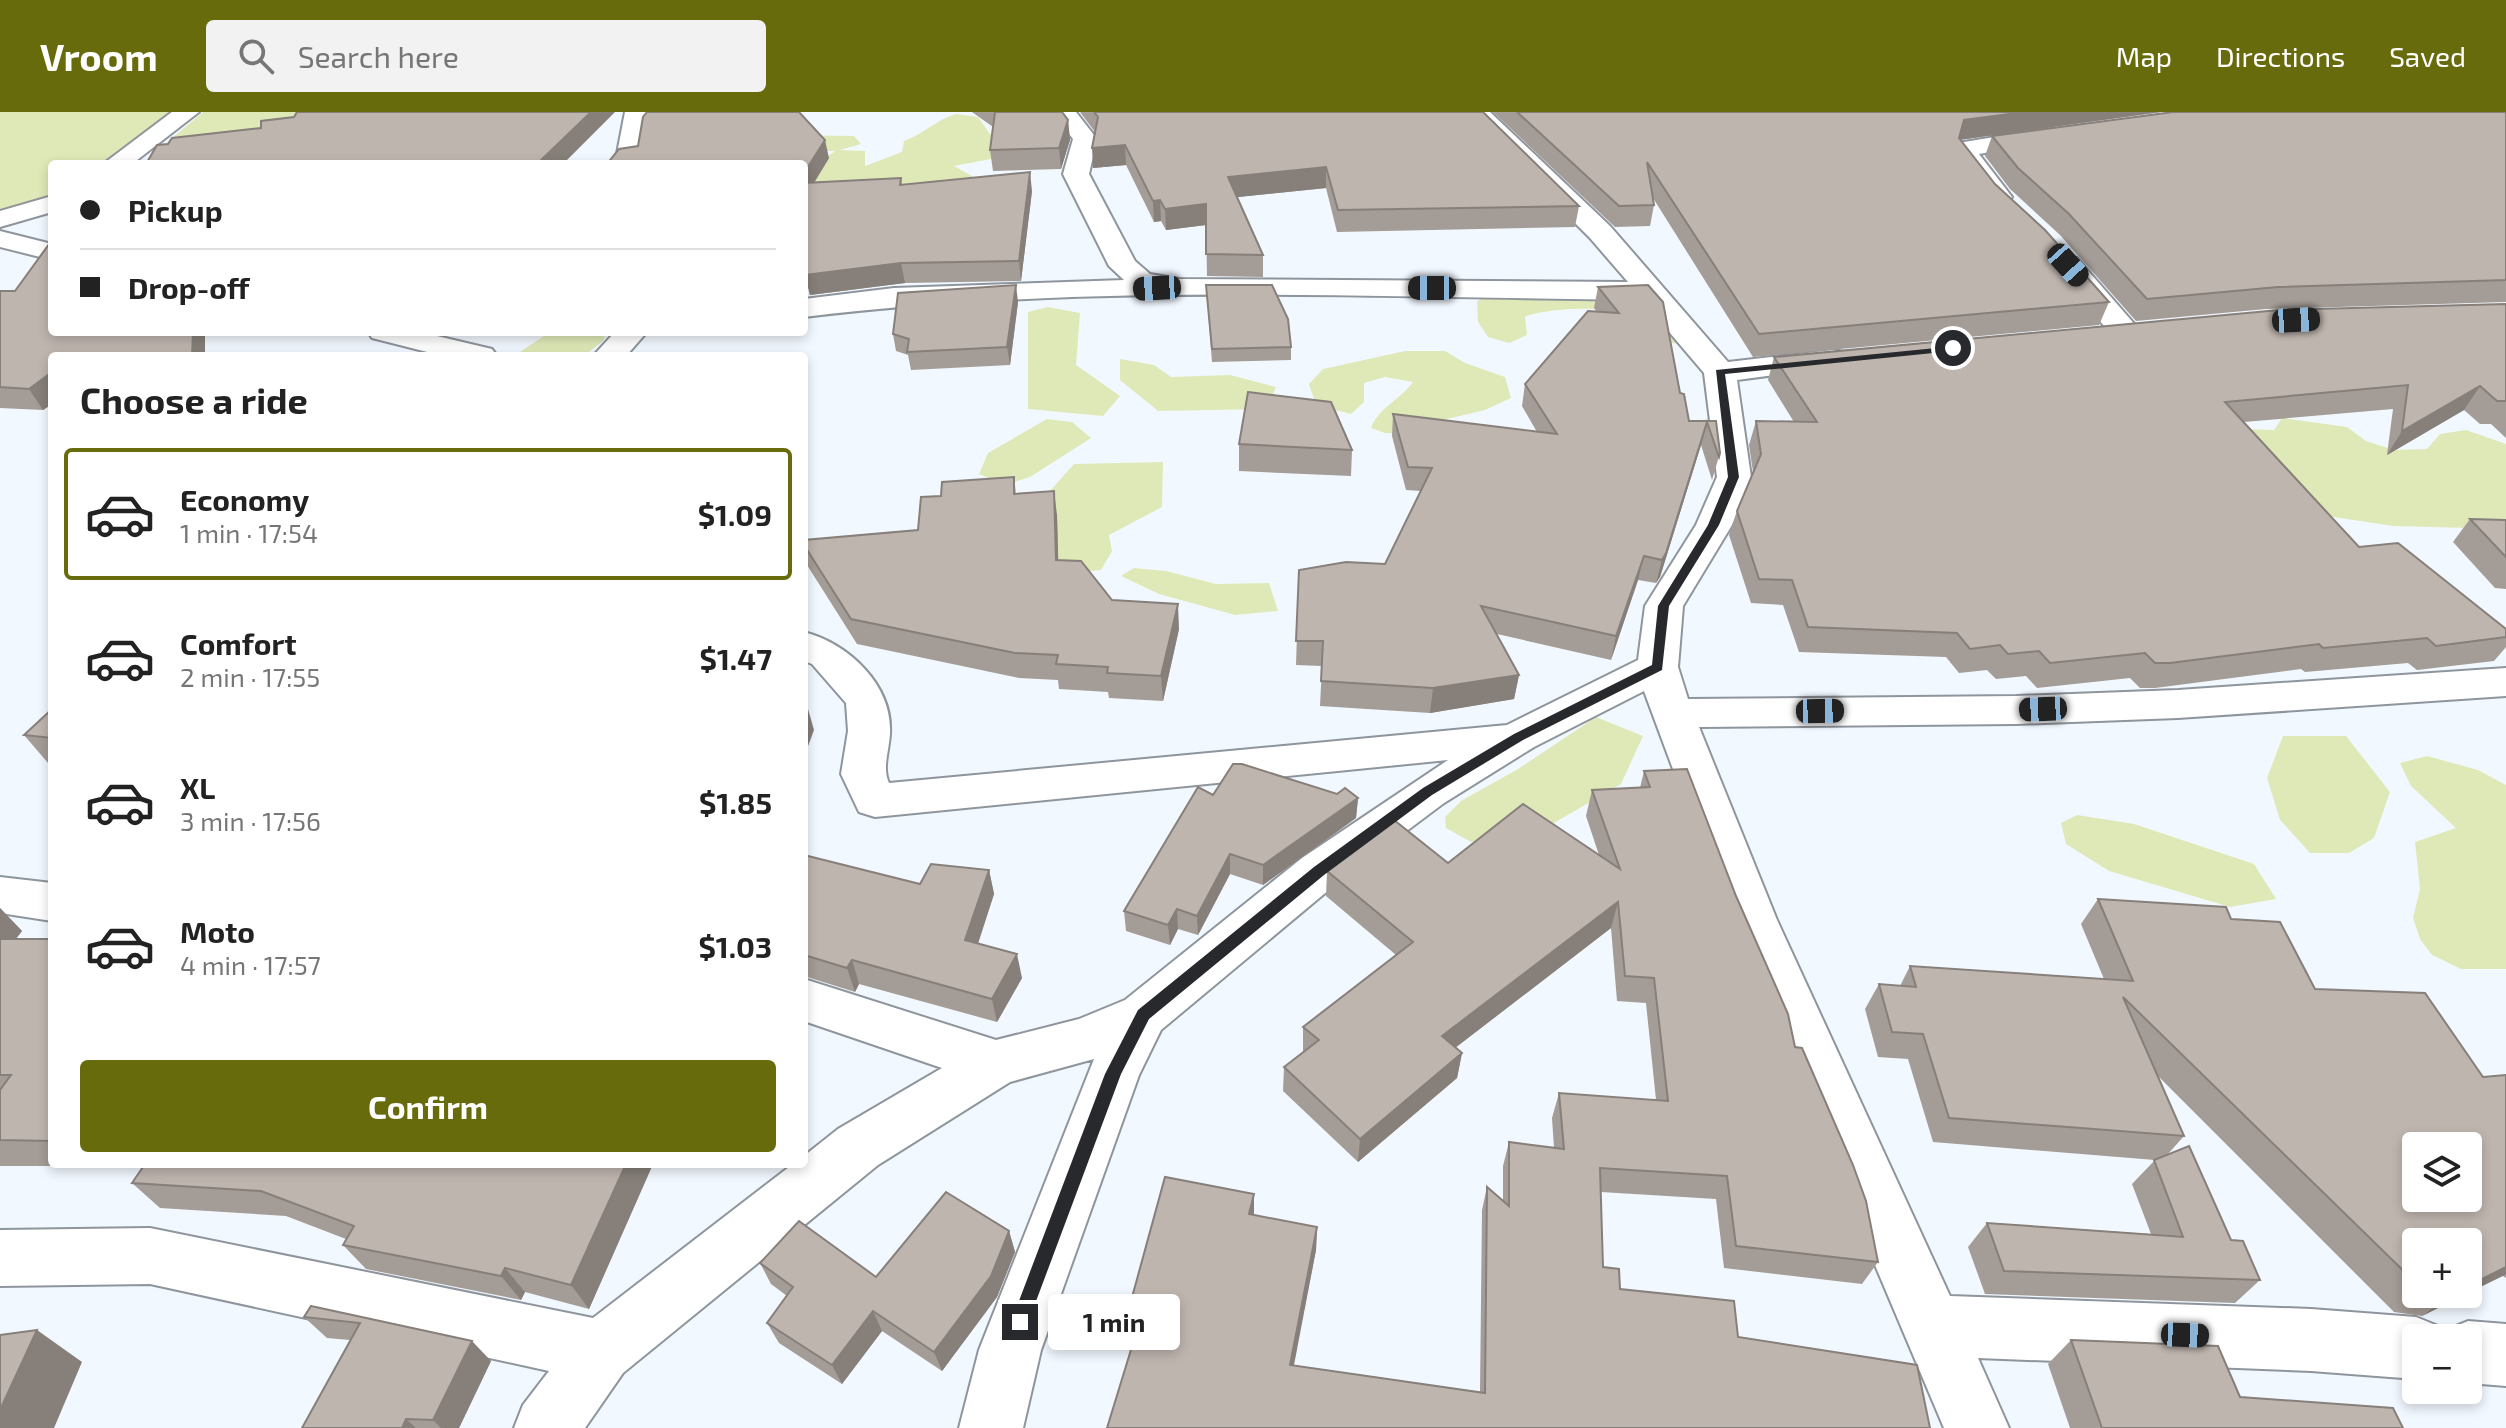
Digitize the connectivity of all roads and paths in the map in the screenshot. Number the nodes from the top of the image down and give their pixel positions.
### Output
1 (187, 112) edge
2 (637, 112) edge
3 (1064, 112) edge
4 (1476, 112) edge
5 (2070, 132) edge
6 (121, 160) edge
7 (629, 160) edge
8 (48, 205) edge
9 (2019, 216) edge
10 (0, 219) edge
11 (0, 239) edge
12 (2048, 243) edge
13 (48, 251) edge
14 (1186, 287) junction
15 (1651, 291) junction
16 (808, 308) edge
17 (2157, 330) edge
18 (2126, 333) junction
19 (399, 336) edge
20 (628, 336) edge
21 (2096, 336) edge
22 (465, 352) edge
23 (613, 352) edge
24 (1868, 356) edge
25 (1720, 372) junction
26 (808, 647) edge
27 (2506, 682) edge
28 (1665, 690) junction
29 (1519, 737) junction
30 (0, 895) edge
31 (48, 901) edge
32 (808, 1001) edge
33 (1143, 1015) junction
34 (996, 1063) junction
35 (0, 1258) edge
36 (1932, 1326) junction
37 (2402, 1347) edge
38 (601, 1351) junction
39 (2482, 1353) edge
40 (2506, 1355) edge
41 (546, 1428) edge
42 (991, 1428) edge
43 (1977, 1428) edge

1 - 6 street
2 - 7 street
3 - 14 street
4 - 15 street
5 - 9 street
8 - 10 street
11 - 13 street
12 - 18 street
14 - 15 street
14 - 16 street
15 - 25 street
17 - 18 street
18 - 21 street
19 - 22 street
20 - 23 street
24 - 25 street
25 - 28 street
26 - 29 street
27 - 28 street
28 - 29 street
28 - 36 street
29 - 33 street
30 - 31 street
32 - 34 street
33 - 34 street
33 - 42 street
34 - 38 street
35 - 38 street
36 - 37 street
36 - 43 street
38 - 41 street
39 - 40 street

